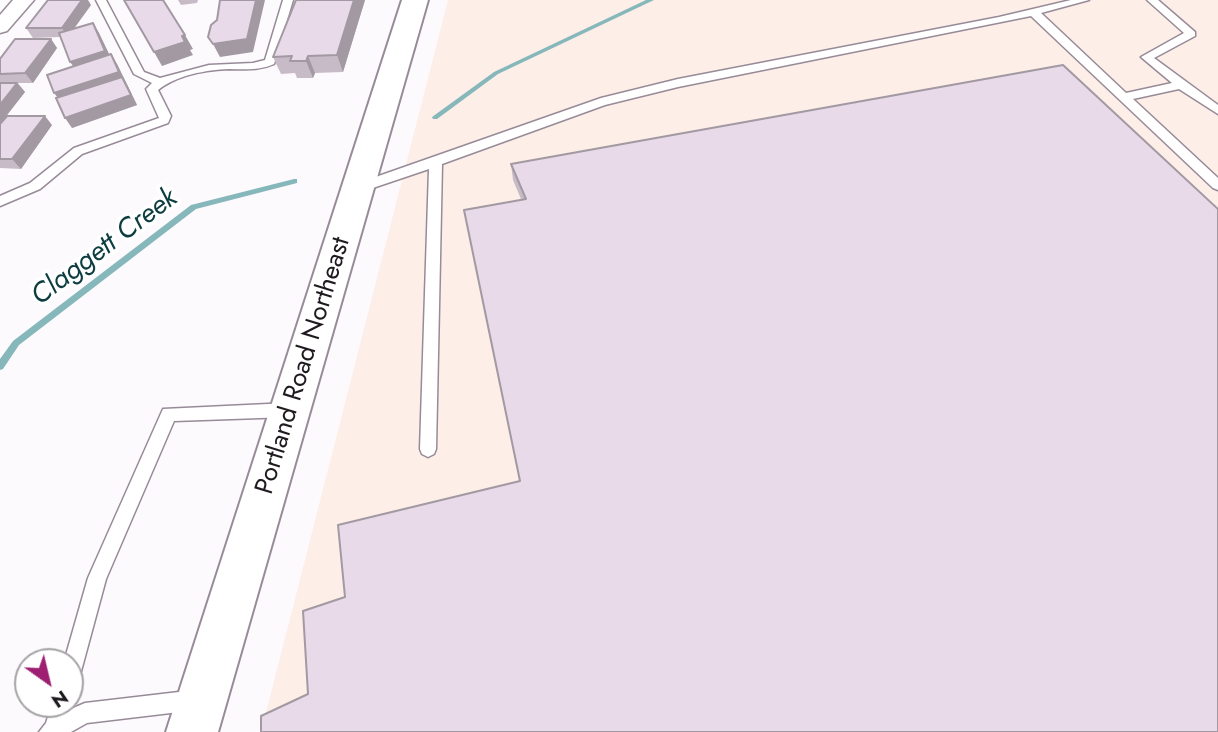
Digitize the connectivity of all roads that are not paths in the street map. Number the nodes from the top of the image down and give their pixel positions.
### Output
1 (24, 0) edge
2 (101, 0) edge
3 (288, 0) edge
4 (415, 0) edge
5 (1084, 0) edge
6 (1152, 0) edge
7 (1033, 12) junction
8 (0, 27) edge
9 (160, 82) junction
10 (1181, 85) junction
11 (1124, 97) junction
12 (1218, 110) edge
13 (436, 162) junction
14 (1218, 185) edge
15 (358, 188) junction
16 (0, 201) edge
17 (291, 410) junction
18 (428, 449) dead end
19 (78, 648) edge
20 (197, 715) edge
21 (53, 731) edge

1 - 8 street
2 - 9 lane
3 - 9 lane
4 - 15 main road, Portland Road Northeast
5 - 7 lane
6 - 10 lane
7 - 11 lane
7 - 13 lane
9 - 16 lane
10 - 11 lane
10 - 12 lane
11 - 14 lane
13 - 15 lane
13 - 18 lane
15 - 17 main road, Portland Road Northeast
17 - 19 lane
17 - 20 main road, Portland Road Northeast
20 - 21 lane

